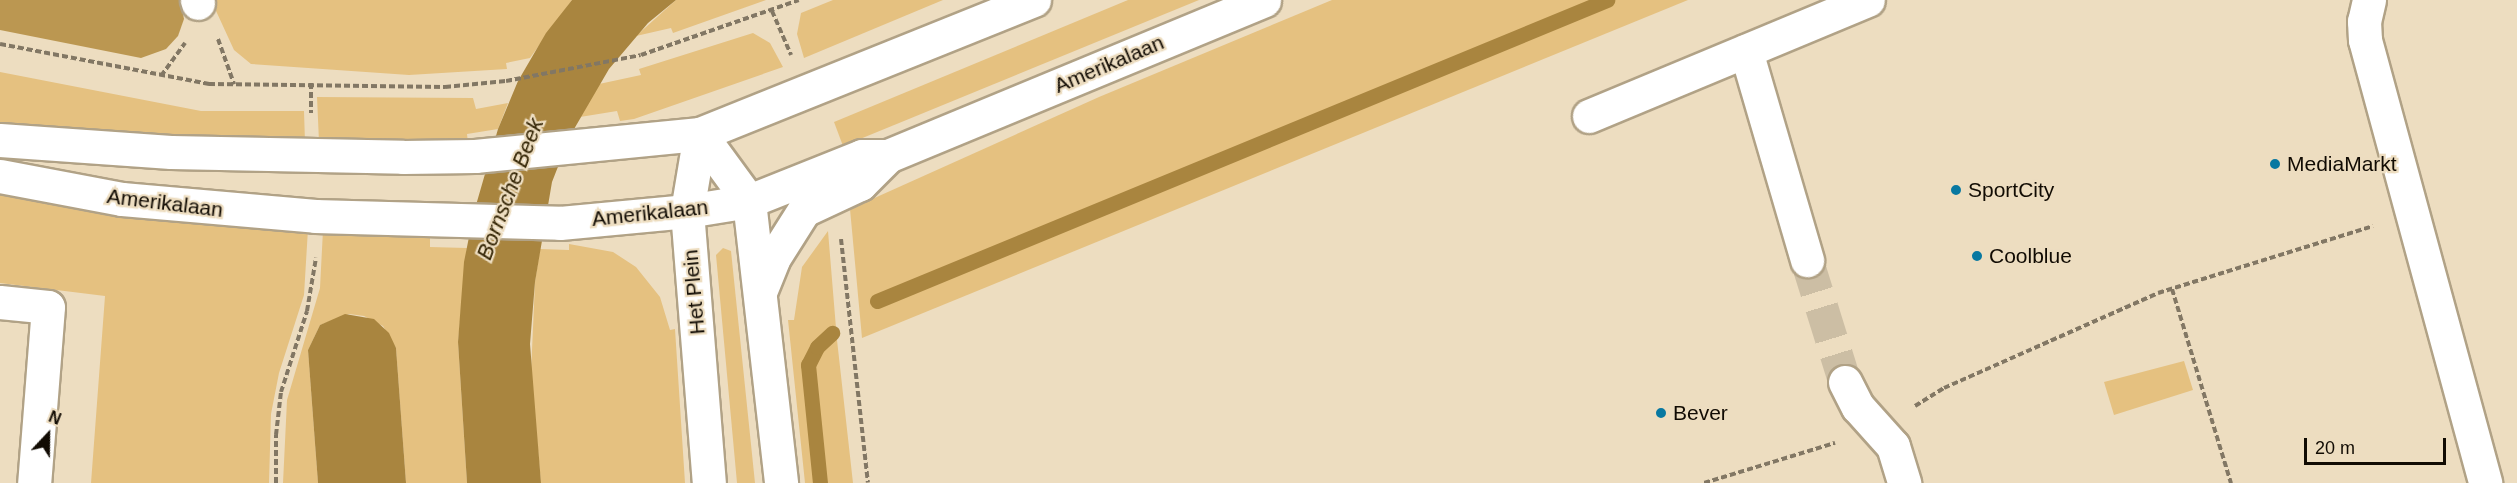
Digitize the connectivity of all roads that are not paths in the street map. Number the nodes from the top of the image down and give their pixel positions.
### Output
1 (1034, 0) edge
2 (1264, 0) edge
3 (1868, 0) edge
4 (2369, 0) edge
5 (1746, 51) junction
6 (1589, 116) dead end
7 (700, 134) junction
8 (0, 140) edge
9 (888, 156) junction
10 (0, 176) edge
11 (749, 201) junction
12 (687, 211) junction
13 (1807, 260) tunnel mouth
14 (760, 294) junction
15 (0, 302) edge
16 (1845, 382) tunnel mouth
17 (34, 483) edge
18 (709, 483) edge
19 (781, 483) edge
20 (1904, 483) edge
21 (2485, 483) edge

1 - 7 main road
2 - 9 main road, Amerikalaan
3 - 5 main road
4 - 21 main road
5 - 6 main road
5 - 13 main road
7 - 8 main road
7 - 11 main road
7 - 12 main road, Het Plein
9 - 11 main road, Amerikalaan
9 - 14 main road
10 - 12 main road, Amerikalaan
11 - 12 main road, Amerikalaan
11 - 14 main road
12 - 18 main road, Het Plein
14 - 19 main road
15 - 17 main road
16 - 20 main road

